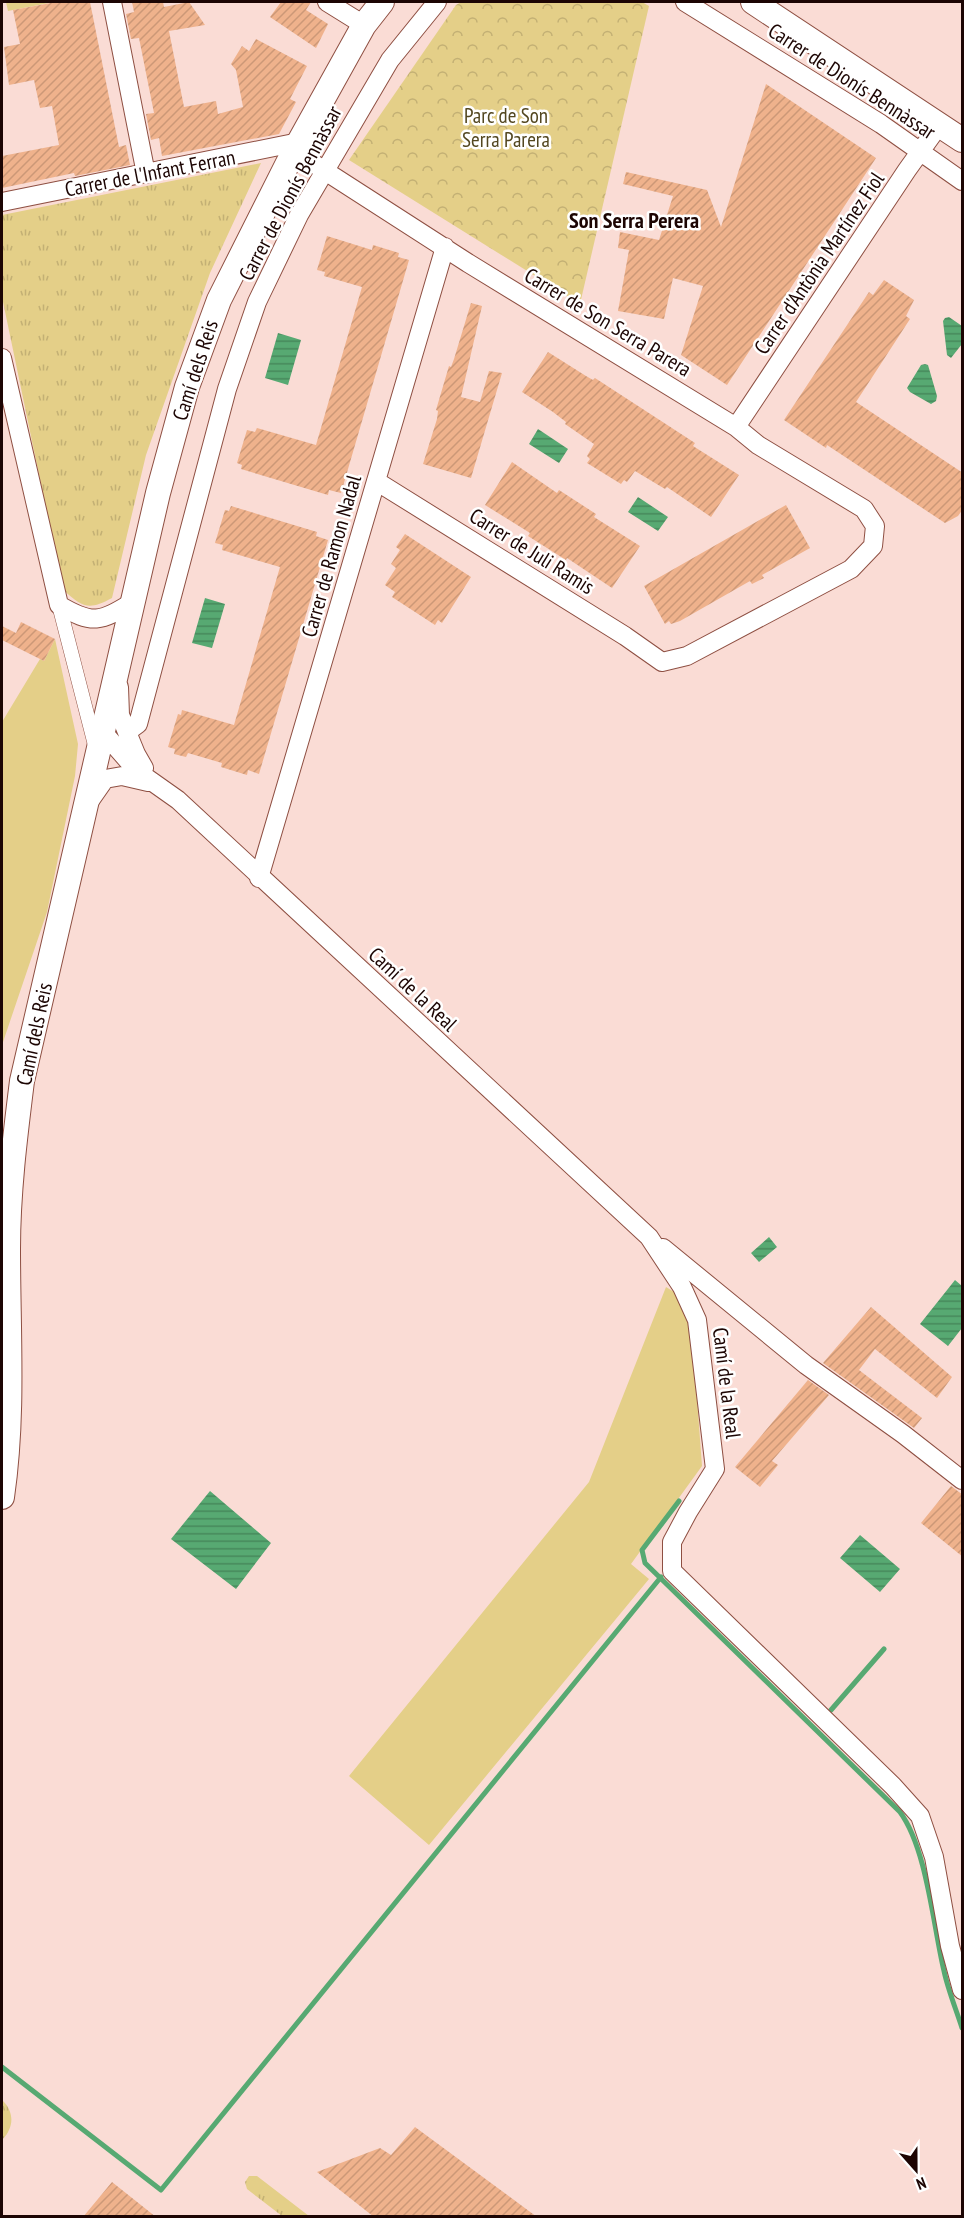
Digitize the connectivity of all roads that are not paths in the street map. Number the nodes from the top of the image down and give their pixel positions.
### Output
1 (112, 2) edge
2 (327, 2) edge
3 (382, 2) edge
4 (437, 2) edge
5 (685, 2) edge
6 (753, 2) edge
7 (364, 25) junction
8 (940, 124) junction
9 (963, 140) edge
10 (296, 146) junction
11 (920, 152) junction
12 (325, 170) junction
13 (146, 174) junction
14 (963, 181) edge
15 (2, 202) edge
16 (445, 247) junction
17 (2, 358) edge
18 (736, 427) junction
19 (376, 482) junction
20 (133, 602) junction
21 (59, 605) junction
22 (662, 662) joint
23 (115, 732) junction
24 (98, 756) junction
25 (155, 784) junction
26 (86, 806) junction
27 (259, 878) junction
28 (649, 1237) junction
29 (963, 1480) edge
30 (2, 1497) edge
31 (963, 1990) edge

1 - 13 street
2 - 7 street
3 - 7 street
4 - 12 street, Carrer de Dionís Bennàssar
5 - 11 street, Carrer de Dionís Bennàssar
6 - 8 street
7 - 10 street
8 - 9 street
8 - 11 street, Carrer d'Antònia Martínez Fiol
10 - 12 street, Carrer de Son Serra Parera
10 - 13 street, Carrer de l'Infant Ferran
10 - 20 street, Camí dels Reis
11 - 14 street, Carrer de Dionís Bennàssar
11 - 18 street, Carrer d'Antònia Martínez Fiol
12 - 16 street, Carrer de Son Serra Parera
12 - 23 street, Carrer de Dionís Bennàssar
13 - 15 street, Carrer de l'Infant Ferran
16 - 18 street, Carrer de Son Serra Parera
16 - 19 street, Carrer de Ramon Nadal
17 - 21 street, Camí dels Reis
18 - 22 street, Carrer de Son Serra Parera
19 - 22 street, Carrer de Juli Ramis
19 - 27 street, Carrer de Ramon Nadal
20 - 21 street
20 - 23 street, Camí dels Reis
21 - 24 street, Camí dels Reis
23 - 24 street, Camí dels Reis
23 - 25 street, Camí de la Real
24 - 26 street, Camí dels Reis
25 - 26 street
25 - 27 street, Camí de la Real
26 - 30 street, Camí dels Reis
27 - 28 street, Camí de la Real
28 - 29 street
28 - 31 street, Camí de la Real

